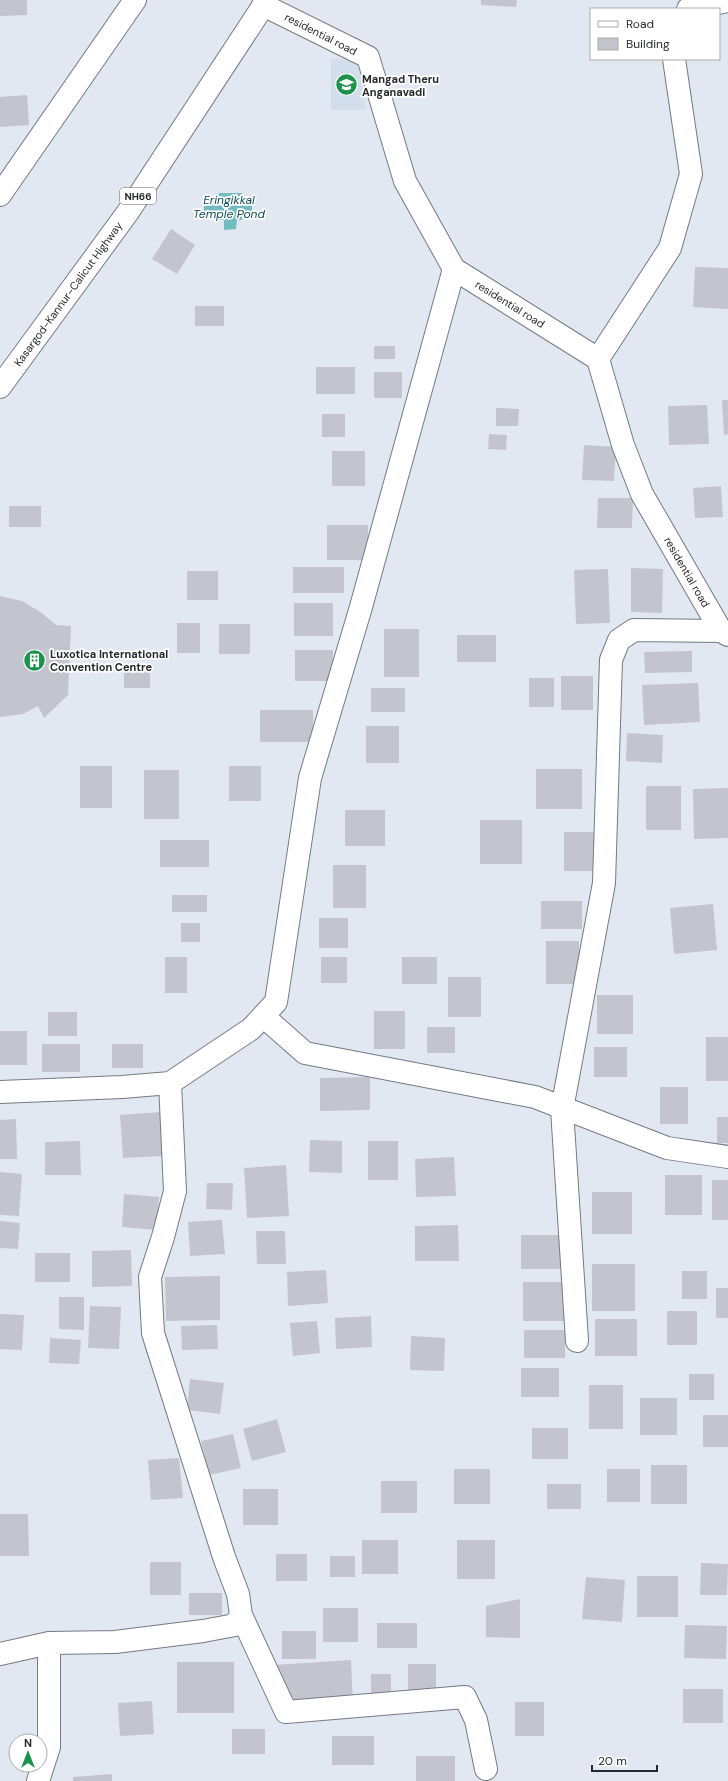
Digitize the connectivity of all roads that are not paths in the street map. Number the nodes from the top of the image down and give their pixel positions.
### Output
1 (135, 0) edge
2 (728, 1) edge
3 (265, 3) edge
4 (693, 8) edge
5 (674, 60) edge
6 (0, 194) edge
7 (454, 268) junction
8 (598, 359) junction
9 (0, 386) edge
10 (724, 633) edge
11 (263, 1016) junction
12 (170, 1083) junction
13 (0, 1092) edge
14 (562, 1108) junction
15 (728, 1157) edge
16 (577, 1341) dead end
17 (241, 1615) junction
18 (49, 1643) junction
19 (0, 1654) edge
20 (486, 1769) dead end
21 (38, 1781) edge

1 - 6 main road
2 - 4 main road
3 - 7 main road, residential road
3 - 9 main road, Kasargod-Kannur-Calicut Highway / NH66
5 - 8 main road
7 - 8 main road, residential road
7 - 11 main road
8 - 10 main road, residential road
10 - 14 main road
11 - 12 main road
11 - 14 main road
12 - 13 main road
12 - 17 main road
14 - 15 main road
14 - 16 main road
17 - 18 main road
17 - 20 main road
18 - 19 main road
18 - 21 main road

